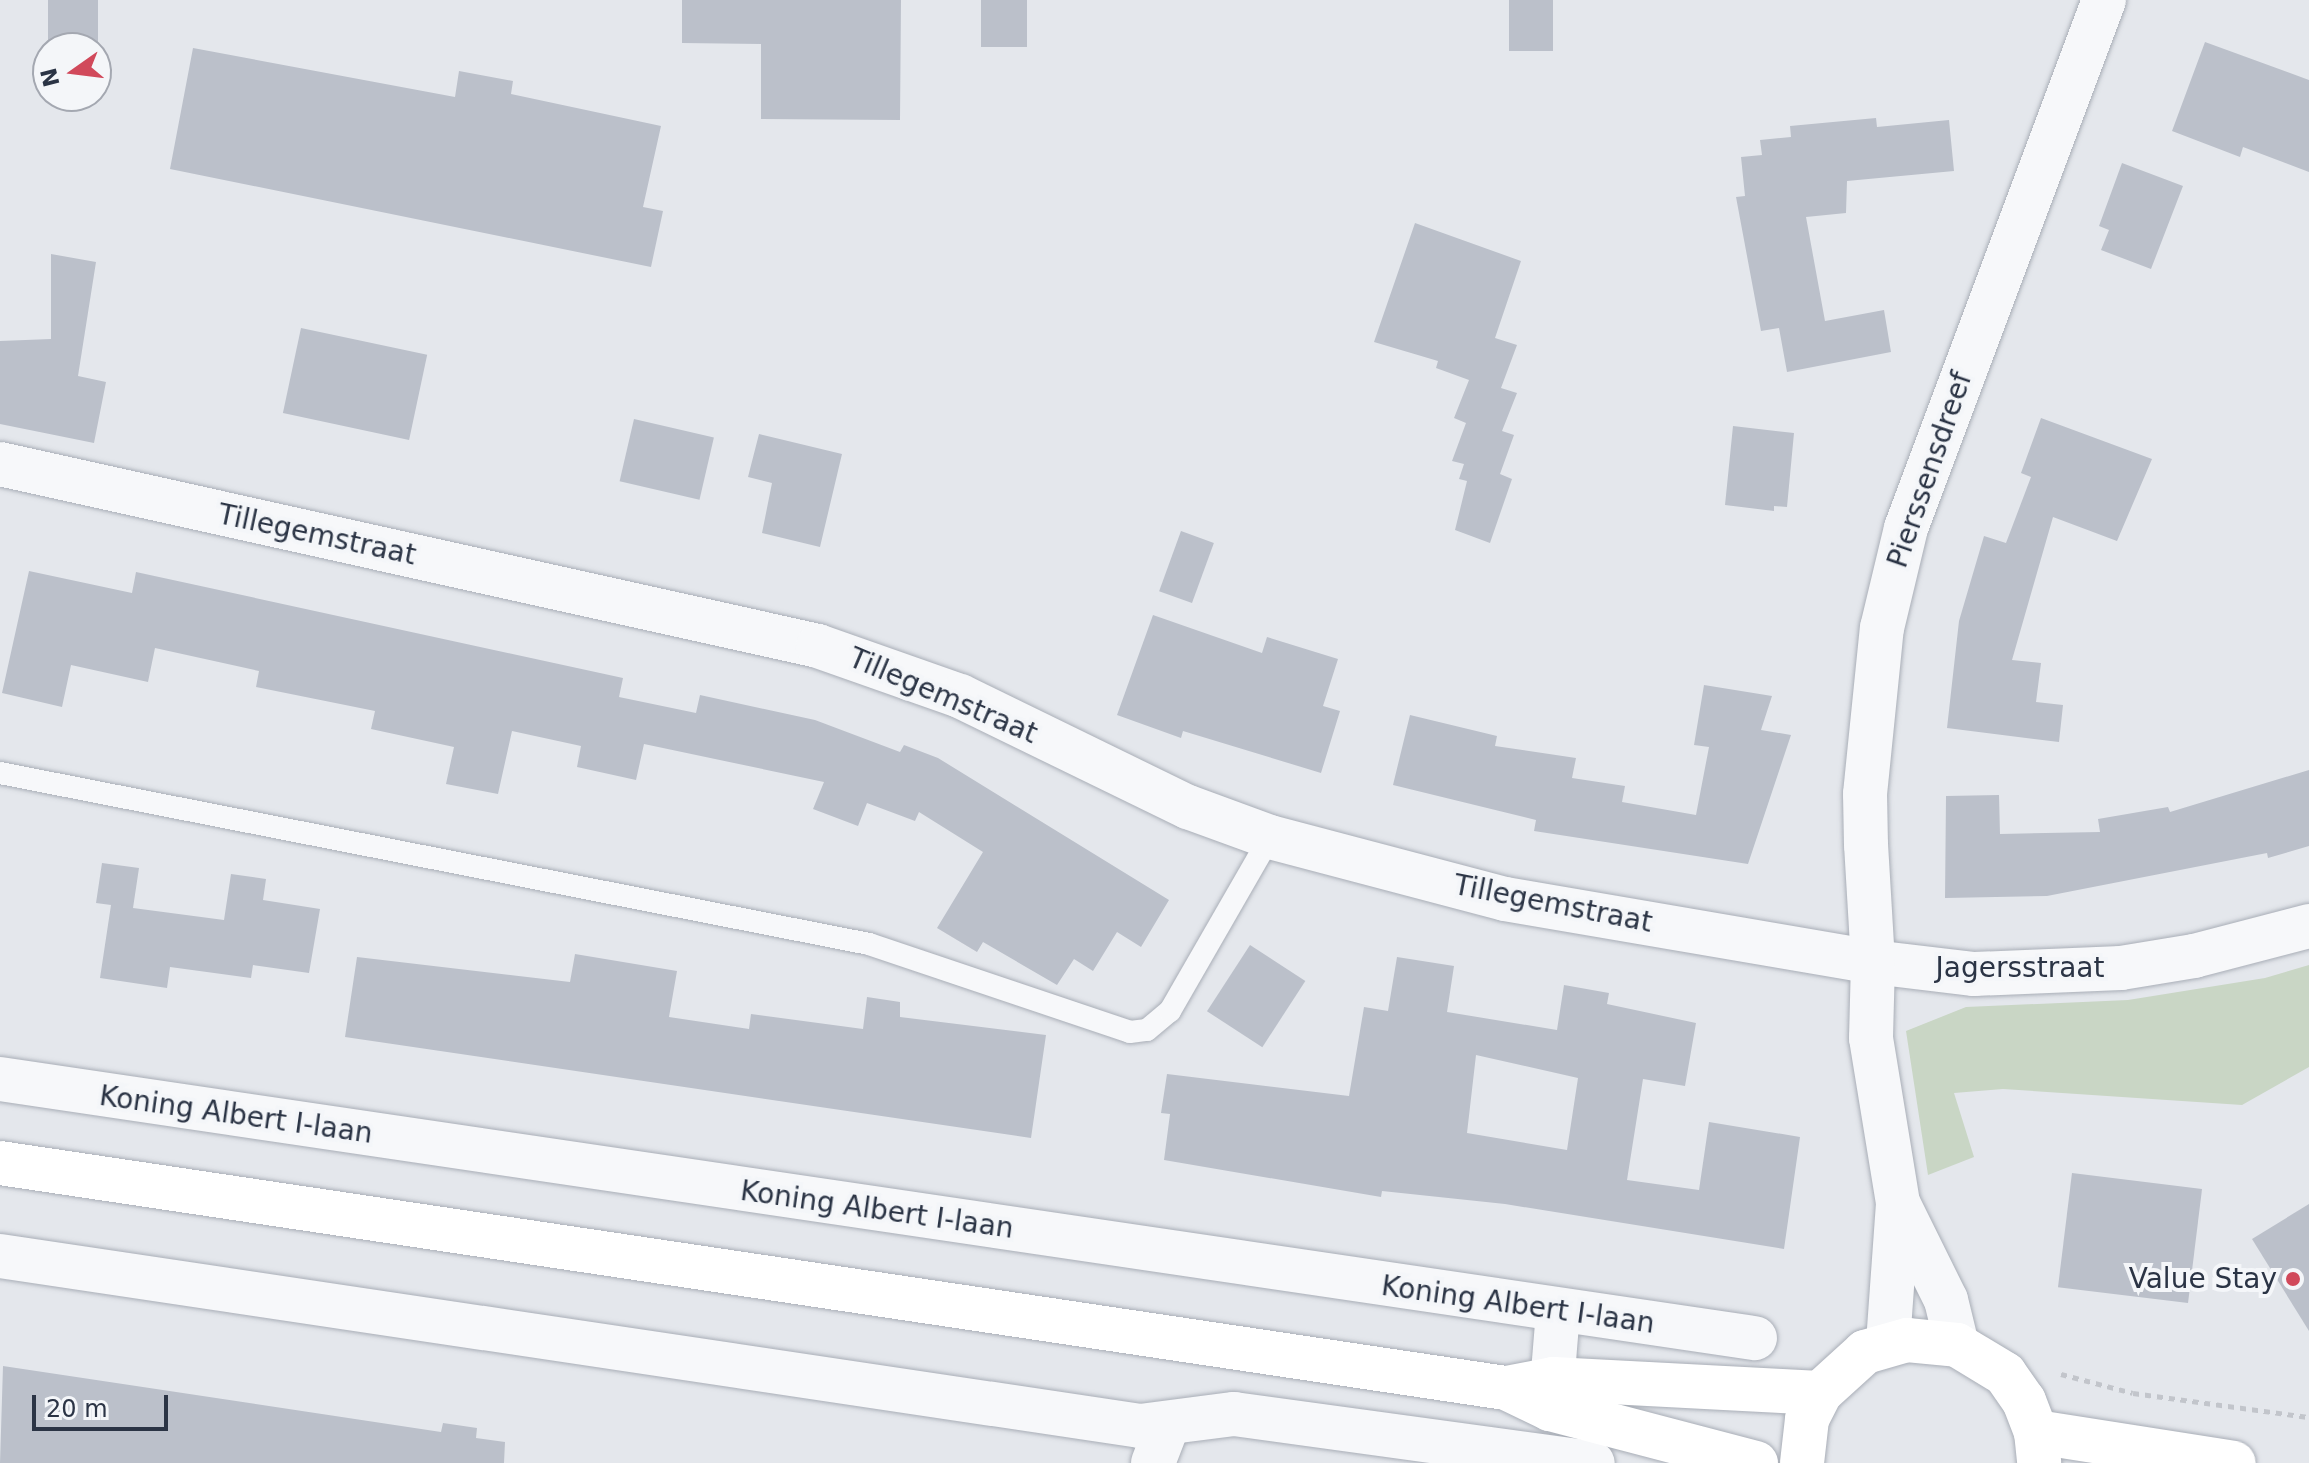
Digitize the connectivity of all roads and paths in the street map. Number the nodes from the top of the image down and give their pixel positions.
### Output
1 (2104, 0) edge
2 (0, 464) edge
3 (0, 773) edge
4 (1270, 837) junction
5 (2309, 926) edge
6 (1873, 962) junction
7 (0, 1079) edge
8 (0, 1163) edge
9 (1898, 1203) junction
10 (0, 1256) edge
11 (1558, 1312) junction
12 (1755, 1338) dead end
13 (1888, 1343) junction
14 (1957, 1345) junction
15 (1820, 1393) junction
16 (2133, 1393) dead end
17 (1552, 1394) junction
18 (2309, 1417) edge
19 (1160, 1444) edge
20 (2037, 1448) edge
21 (1593, 1463) edge
22 (1756, 1463) edge
23 (1802, 1463) edge
24 (2234, 1463) edge

1 - 6 street, Pierssensdreef
2 - 4 street, Tillegemstraat
3 - 4 lane
4 - 6 street, Tillegemstraat
5 - 6 street, Jagersstraat
6 - 9 street
7 - 11 street, Koning Albert I-laan
8 - 17 main road
9 - 13 street
9 - 14 street
10 - 19 street
11 - 12 street, Koning Albert I-laan
11 - 17 street
13 - 14 main road
13 - 15 main road
14 - 20 main road
15 - 17 main road
15 - 23 main road
16 - 18 path
17 - 22 main road
19 - 21 street
20 - 24 main road

